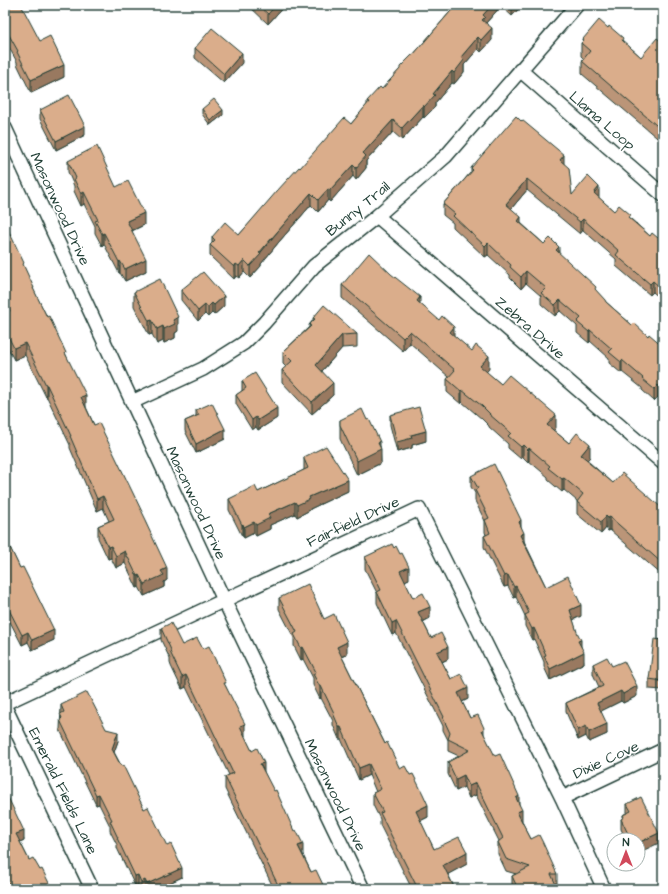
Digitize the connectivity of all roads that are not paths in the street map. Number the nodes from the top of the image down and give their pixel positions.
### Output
1 (577, 5) edge
2 (520, 70) junction
3 (5, 128) edge
4 (663, 195) edge
5 (377, 216) junction
6 (132, 402) junction
7 (663, 463) edge
8 (224, 600) junction
9 (5, 703) edge
10 (5, 707) edge
11 (663, 750) edge
12 (562, 798) junction
13 (92, 889) edge
14 (363, 889) edge
15 (604, 889) edge

1 - 2 street, Bunny Trail
2 - 4 street, Llama Loop
2 - 5 street, Bunny Trail
3 - 6 street, Masonwood Drive
5 - 6 street, Bunny Trail
5 - 7 street, Zebra Drive
6 - 8 street, Masonwood Drive
8 - 9 street, Fairfield Drive
8 - 12 street, Fairfield Drive
8 - 14 street, Masonwood Drive
10 - 13 street, Emerald Fields Lane
11 - 12 street, Dixie Cove
12 - 15 street, Fairfield Drive

